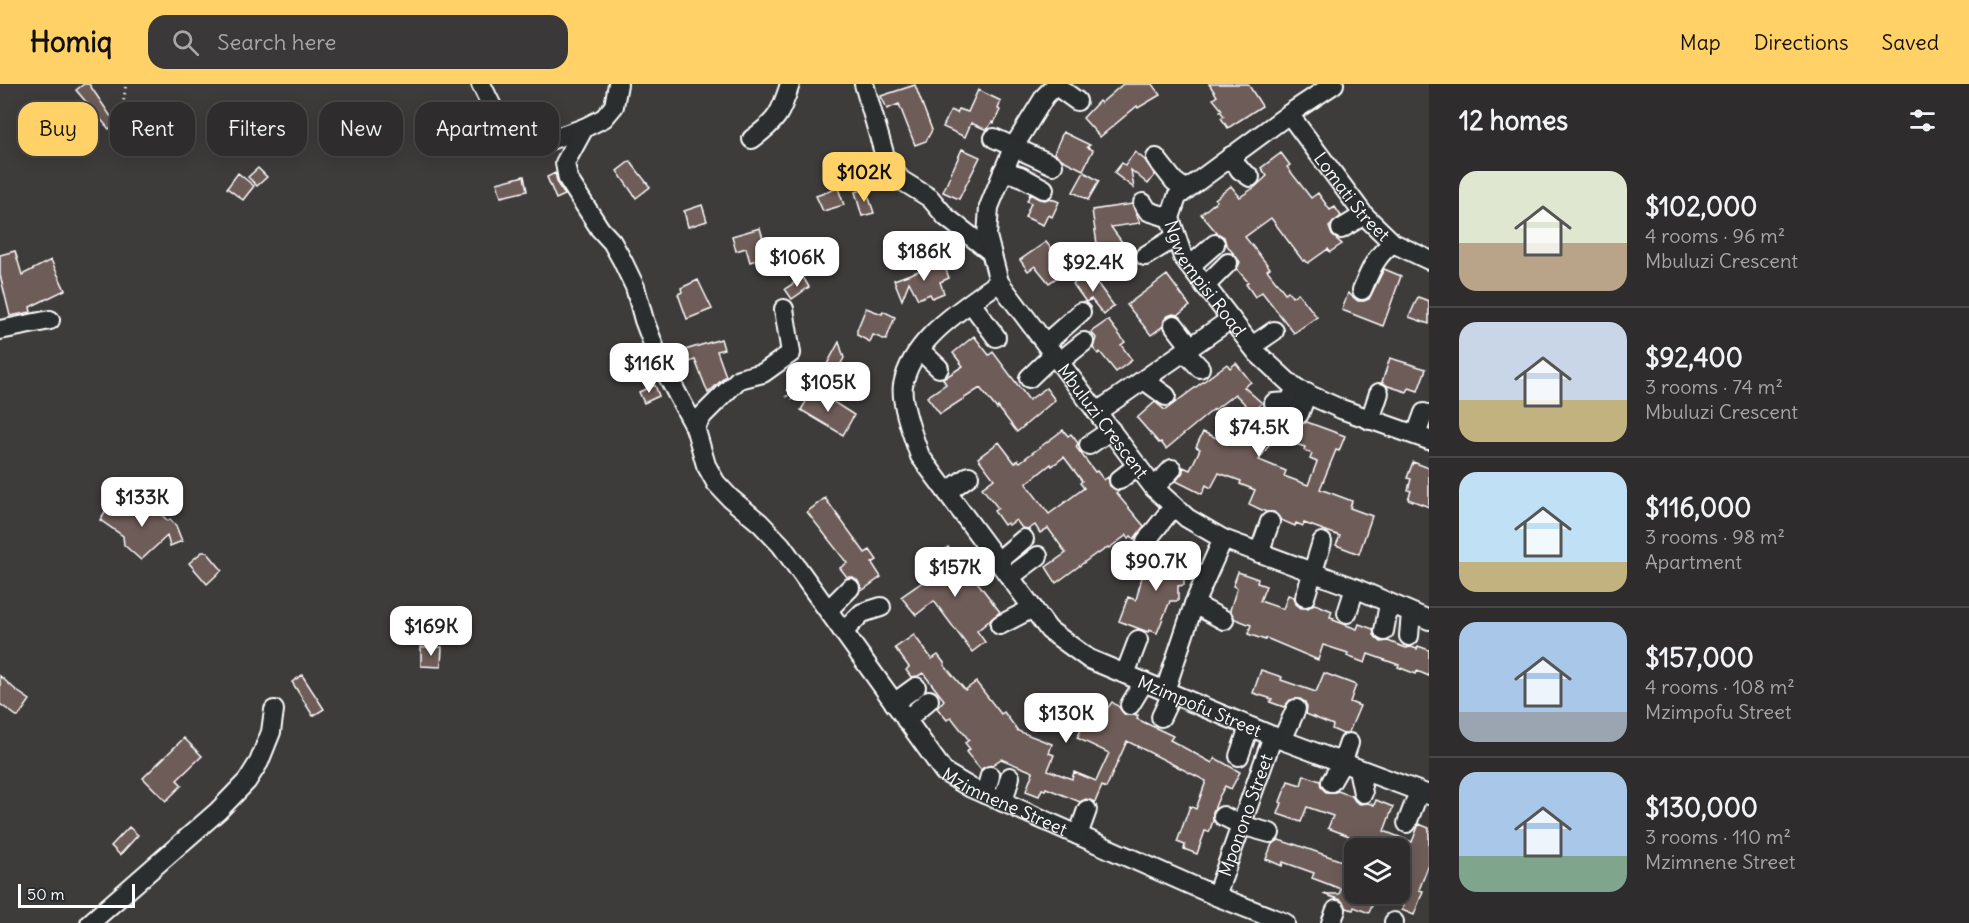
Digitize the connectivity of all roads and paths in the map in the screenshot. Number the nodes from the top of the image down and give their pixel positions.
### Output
1 (126, 84) edge
2 (481, 84) edge
3 (618, 84) edge
4 (790, 84) edge
5 (864, 84) edge
6 (1056, 85) edge
7 (1321, 87) edge
8 (1077, 101) dead end
9 (123, 102) edge
10 (1289, 114) junction
11 (584, 128) junction
12 (994, 138) dead end
13 (752, 139) dead end
14 (1013, 148) junction
15 (1231, 156) junction
16 (1156, 158) dead end
17 (1053, 165) dead end
18 (1004, 171) junction
19 (1250, 177) dead end
20 (1044, 189) dead end
21 (1186, 190) junction
22 (1143, 203) dead end
23 (1364, 214) junction
24 (1170, 218) junction
25 (1341, 229) dead end
26 (1176, 237) junction
27 (1393, 243) junction
28 (1215, 244) dead end
29 (991, 252) junction
30 (1145, 256) dead end
31 (1429, 260) edge
32 (1228, 263) dead end
33 (1190, 266) junction
34 (999, 282) junction
35 (1205, 286) junction
36 (1362, 290) dead end
37 (971, 303) junction
38 (784, 309) dead end
39 (1081, 312) dead end
40 (50, 320) dead end
41 (1231, 320) junction
42 (1174, 325) dead end
43 (0, 330) edge
44 (1274, 331) dead end
45 (996, 337) dead end
46 (1084, 342) dead end
47 (1252, 346) junction
48 (1191, 348) junction
49 (920, 350) junction
50 (790, 353) junction
51 (1053, 353) junction
52 (1205, 365) dead end
53 (939, 368) dead end
54 (1029, 378) dead end
55 (1144, 380) junction
56 (1301, 391) junction
57 (1379, 393) dead end
58 (1166, 396) dead end
59 (793, 399) dead end
60 (1274, 403) dead end
61 (1097, 412) junction
62 (1424, 413) dead end
63 (1299, 414) dead end
64 (1370, 420) junction
65 (695, 427) junction
66 (1111, 430) junction
67 (1423, 437) edge
68 (1089, 445) dead end
69 (1137, 466) junction
70 (1172, 469) dead end
71 (969, 476) dead end
72 (1119, 480) dead end
73 (1154, 488) junction
74 (947, 492) junction
75 (1174, 506) junction
76 (1270, 522) dead end
77 (1024, 539) dead end
78 (1223, 539) junction
79 (1146, 541) dead end
80 (1322, 542) dead end
81 (1259, 553) junction
82 (1038, 556) dead end
83 (998, 561) junction
84 (1311, 573) junction
85 (1010, 577) junction
86 (850, 588) dead end
87 (1355, 588) junction
88 (1305, 597) dead end
89 (1194, 604) junction
90 (1389, 604) junction
91 (881, 607) dead end
92 (1033, 608) junction
93 (828, 610) junction
94 (1347, 613) dead end
95 (1411, 613) junction
96 (1224, 620) dead end
97 (1429, 620) edge
98 (1000, 625) dead end
99 (1384, 631) dead end
100 (843, 632) junction
101 (1409, 636) dead end
102 (1138, 640) dead end
103 (1125, 674) junction
104 (1144, 682) junction
105 (916, 687) dead end
106 (1168, 693) junction
107 (929, 700) dead end
108 (894, 703) junction
109 (1130, 705) dead end
110 (1296, 709) dead end
111 (274, 710) dead end
112 (1161, 717) dead end
113 (906, 720) junction
114 (1249, 727) junction
115 (1278, 738) junction
116 (1349, 743) dead end
117 (1239, 756) dead end
118 (1350, 766) junction
119 (990, 776) dead end
120 (1010, 777) dead end
121 (1331, 782) dead end
122 (1364, 793) dead end
123 (1424, 793) edge
124 (985, 794) junction
125 (1003, 802) junction
126 (1087, 810) dead end
127 (1223, 816) dead end
128 (1407, 823) dead end
129 (1241, 825) junction
130 (1270, 833) dead end
131 (1078, 835) junction
132 (1216, 896) junction
133 (90, 923) edge
134 (1285, 923) edge

1 - 9 path
2 - 11 street
3 - 11 street
4 - 13 street
5 - 29 street
6 - 8 street
6 - 14 street, Mbuluzi Crescent
7 - 10 street, Ngwempisi Road
10 - 15 street, Ngwempisi Road
10 - 23 street, Lomati Street
11 - 65 street, Mzimnene Street
12 - 14 street
14 - 17 street
14 - 18 street, Mbuluzi Crescent
15 - 19 street
15 - 21 street, Ngwempisi Road
16 - 21 street
18 - 20 street
18 - 29 street, Mbuluzi Crescent
21 - 24 street, Ngwempisi Road
22 - 24 street
23 - 25 street
23 - 27 street, Lomati Street
24 - 26 street, Ngwempisi Road
26 - 30 street
26 - 33 street, Ngwempisi Road
27 - 31 street, Lomati Street
27 - 36 street
28 - 33 street
29 - 34 street, Mbuluzi Crescent
32 - 35 street
33 - 35 street, Ngwempisi Road
34 - 37 street, Mzimpofu Street
34 - 51 street, Mbuluzi Crescent
35 - 41 street, Ngwempisi Road
37 - 45 street
37 - 49 street, Mzimpofu Street
38 - 50 street
39 - 51 street
40 - 43 street
41 - 47 street, Ngwempisi Road
41 - 48 street
42 - 48 street
44 - 47 street
46 - 51 street
47 - 56 street, Ngwempisi Road
48 - 52 street
48 - 55 street
49 - 53 street
49 - 74 street, Mzimpofu Street
50 - 59 path
50 - 65 street
51 - 54 street
51 - 61 street, Mbuluzi Crescent
55 - 58 street
55 - 61 street
56 - 60 street
56 - 63 street
56 - 64 street, Ngwempisi Road
57 - 64 street
61 - 66 street, Mbuluzi Crescent
62 - 67 street
64 - 67 street, Ngwempisi Road
65 - 93 street, Mzimnene Street
66 - 68 street
66 - 69 street, Mbuluzi Crescent
69 - 72 street
69 - 73 street, Mbuluzi Crescent
70 - 73 street
71 - 74 street
73 - 75 street, Mbuluzi Crescent
74 - 83 street, Mzimpofu Street
75 - 78 street, Mbuluzi Crescent
75 - 79 street
76 - 81 street
77 - 83 street
78 - 81 street, Mbuluzi Crescent
78 - 89 street
80 - 84 street
81 - 84 street, Mbuluzi Crescent
82 - 85 street
83 - 85 street, Mzimpofu Street
84 - 87 street, Mbuluzi Crescent
84 - 88 street
85 - 92 street, Mzimpofu Street
86 - 93 street
87 - 90 street, Mbuluzi Crescent
87 - 94 street
89 - 96 street
89 - 106 street
90 - 95 street, Mbuluzi Crescent
90 - 99 street
91 - 100 street
92 - 98 street
92 - 103 street, Mzimpofu Street
93 - 100 street, Mzimnene Street
95 - 97 street, Mbuluzi Crescent
95 - 101 street
100 - 108 street, Mzimnene Street
102 - 103 street
103 - 104 street, Mzimpofu Street
104 - 106 street, Mzimpofu Street
104 - 109 street
105 - 108 street
106 - 112 street
106 - 114 street, Mzimpofu Street
107 - 113 street
108 - 113 street, Mzimnene Street
110 - 115 street, Mponono Street
111 - 133 street
113 - 124 street, Mzimnene Street
114 - 115 street, Mzimpofu Street
114 - 117 street
115 - 118 street, Mzimpofu Street
115 - 129 street, Mponono Street
116 - 118 street
118 - 121 street
118 - 122 street
118 - 123 street, Mzimpofu Street
119 - 124 street
120 - 125 street
123 - 128 street
124 - 125 street, Mzimnene Street
125 - 131 street, Mzimnene Street
126 - 131 street
127 - 129 street
129 - 130 street
129 - 132 street, Mponono Street
131 - 132 street, Mzimnene Street
132 - 134 street, Mzimnene Street

